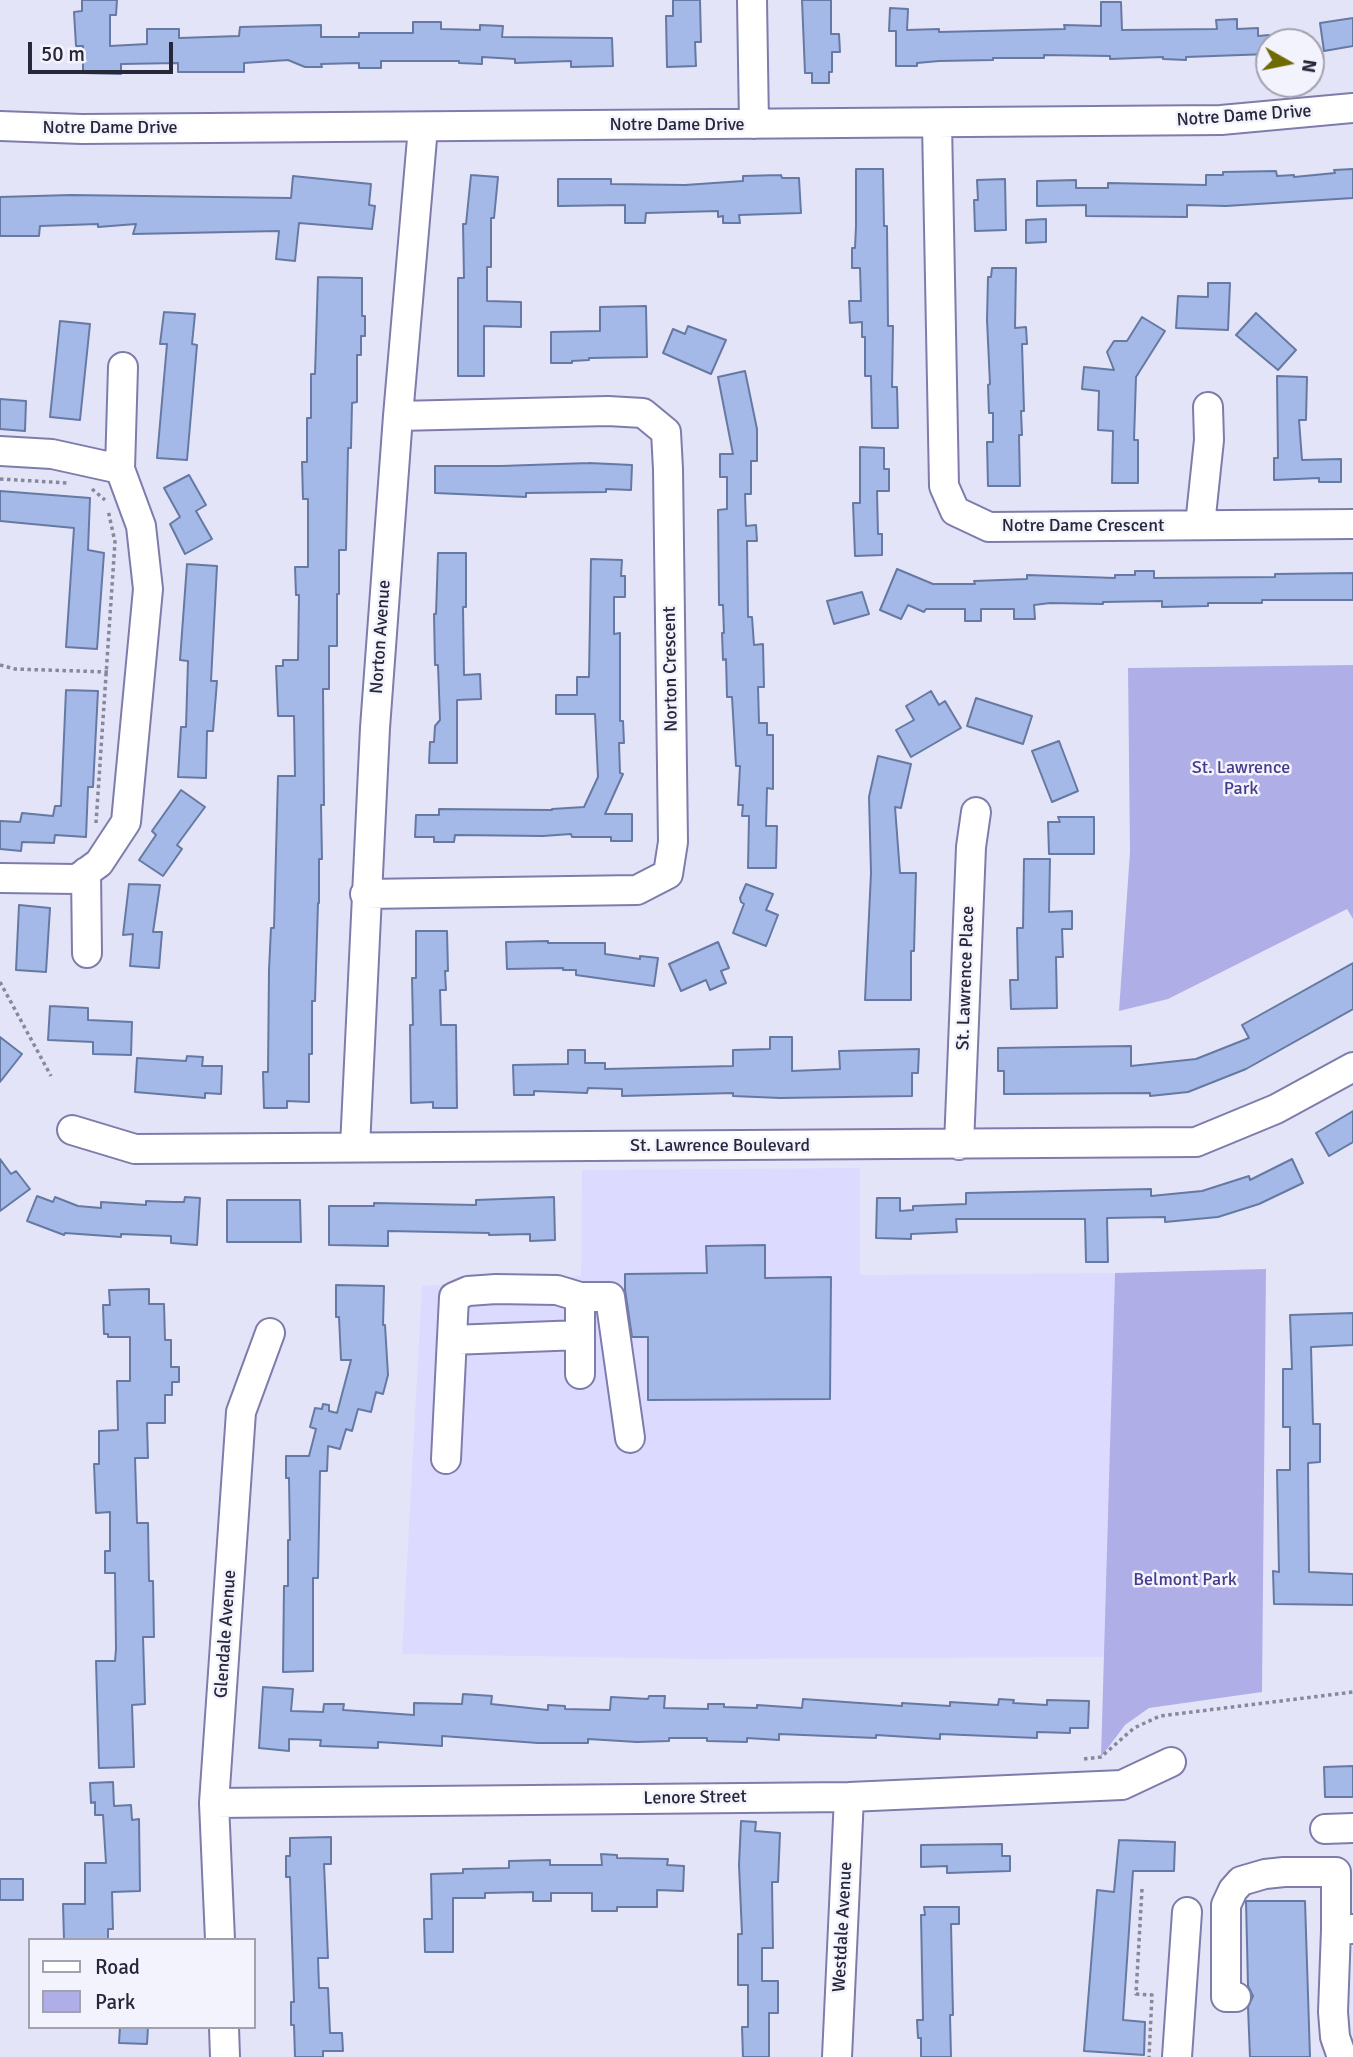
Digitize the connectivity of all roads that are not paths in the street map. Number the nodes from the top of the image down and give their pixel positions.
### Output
1 (752, 0) edge
2 (1353, 108) edge
3 (937, 123) junction
4 (754, 124) junction
5 (0, 126) edge
6 (423, 127) junction
7 (123, 367) dead end
8 (1208, 407) dead end
9 (398, 416) junction
10 (0, 451) edge
11 (120, 469) junction
12 (1353, 524) edge
13 (1200, 525) junction
14 (976, 812) dead end
15 (86, 872) junction
16 (0, 878) edge
17 (365, 894) junction
18 (87, 953) dead end
19 (1353, 1067) edge
20 (72, 1130) dead end
21 (959, 1145) junction
22 (355, 1147) junction
23 (580, 1297) junction
24 (270, 1333) dead end
25 (580, 1335) junction
26 (452, 1340) junction
27 (580, 1374) dead end
28 (630, 1438) dead end
29 (446, 1459) dead end
30 (1171, 1762) dead end
31 (849, 1797) junction
32 (214, 1802) junction
33 (1353, 1828) edge
34 (1325, 1829) dead end
35 (1344, 1872) edge
36 (1187, 1912) dead end
37 (1345, 1930) edge
38 (220, 1938) edge
39 (1236, 1997) dead end
40 (224, 2029) edge
41 (225, 2057) edge
42 (836, 2057) edge
43 (1177, 2057) edge
44 (1342, 2057) edge

1 - 4 street
2 - 3 street, Notre Dame Drive
3 - 4 street, Notre Dame Drive
3 - 13 street, Notre Dame Crescent
4 - 6 street, Notre Dame Drive
5 - 6 street, Notre Dame Drive
6 - 9 street, Norton Avenue
7 - 11 street
8 - 13 street
9 - 17 street, Norton Avenue
9 - 17 street, Norton Crescent
10 - 11 street
11 - 15 street
12 - 13 street, Notre Dame Crescent
14 - 21 street, St. Lawrence Place
15 - 16 street
15 - 18 street
17 - 22 street, Norton Avenue
19 - 21 street, St. Lawrence Boulevard
20 - 22 street, St. Lawrence Boulevard
21 - 22 street, St. Lawrence Boulevard
23 - 25 street
23 - 26 street
23 - 28 street
24 - 32 street, Glendale Avenue
25 - 26 street
25 - 27 street
26 - 29 street
30 - 31 street, Lenore Street
31 - 32 street, Lenore Street
31 - 42 street, Westdale Avenue
32 - 38 street, Glendale Avenue
33 - 34 street
35 - 37 street
35 - 39 street
36 - 43 street
37 - 44 street
40 - 41 street

